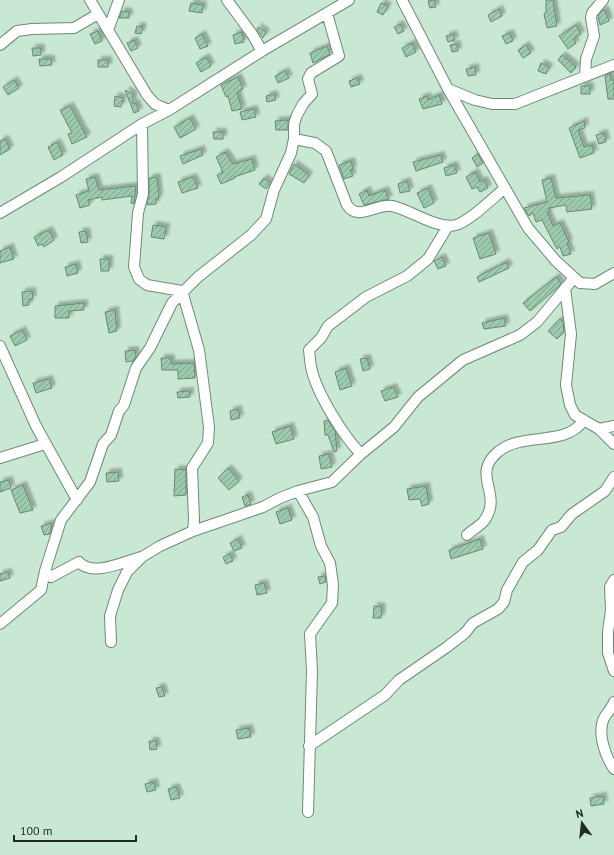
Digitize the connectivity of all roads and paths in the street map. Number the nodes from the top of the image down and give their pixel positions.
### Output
1 (90, 0) edge
2 (119, 0) edge
3 (227, 0) edge
4 (349, 0) edge
5 (402, 0) edge
6 (603, 0) edge
7 (327, 13) junction
8 (98, 14) junction
9 (108, 30) junction
10 (0, 45) edge
11 (262, 51) junction
12 (614, 65) edge
13 (585, 76) junction
14 (448, 89) junction
15 (169, 110) junction
16 (142, 124) junction
17 (294, 140) junction
18 (505, 188) junction
19 (0, 213) edge
20 (448, 226) junction
21 (614, 273) edge
22 (574, 278) junction
23 (565, 288) junction
24 (182, 291) junction
25 (0, 346) edge
26 (584, 420) junction
27 (614, 426) edge
28 (599, 429) junction
29 (44, 444) junction
30 (614, 444) edge
31 (361, 454) junction
32 (0, 458) edge
33 (614, 477) edge
34 (298, 491) junction
35 (77, 500) junction
36 (192, 531) junction
37 (467, 535) dead end
38 (142, 557) junction
39 (45, 571) junction
40 (614, 580) edge
41 (0, 624) edge
42 (111, 642) dead end
43 (614, 671) edge
44 (614, 702) edge
45 (309, 746) junction
46 (614, 768) edge
47 (308, 812) dead end

1 - 8 street
2 - 9 street
3 - 11 street
4 - 7 street
5 - 14 street
6 - 13 street
7 - 11 street
7 - 17 street
8 - 9 street
8 - 10 street
9 - 15 street
11 - 15 street
12 - 13 street
13 - 14 street
14 - 18 street
15 - 16 street
16 - 19 street
16 - 24 street
17 - 20 street
17 - 24 street
18 - 20 street
18 - 22 street
20 - 31 street
21 - 22 street
22 - 23 street
23 - 26 street
23 - 31 street
24 - 35 street
24 - 36 street
25 - 29 street
26 - 28 street
26 - 37 street
27 - 28 street
28 - 30 street
29 - 32 street
29 - 35 street
31 - 34 street
33 - 45 street
34 - 36 street
34 - 45 street
35 - 39 street
36 - 38 street
38 - 39 street
38 - 42 street
39 - 41 street
40 - 43 street
44 - 46 street
45 - 47 street

